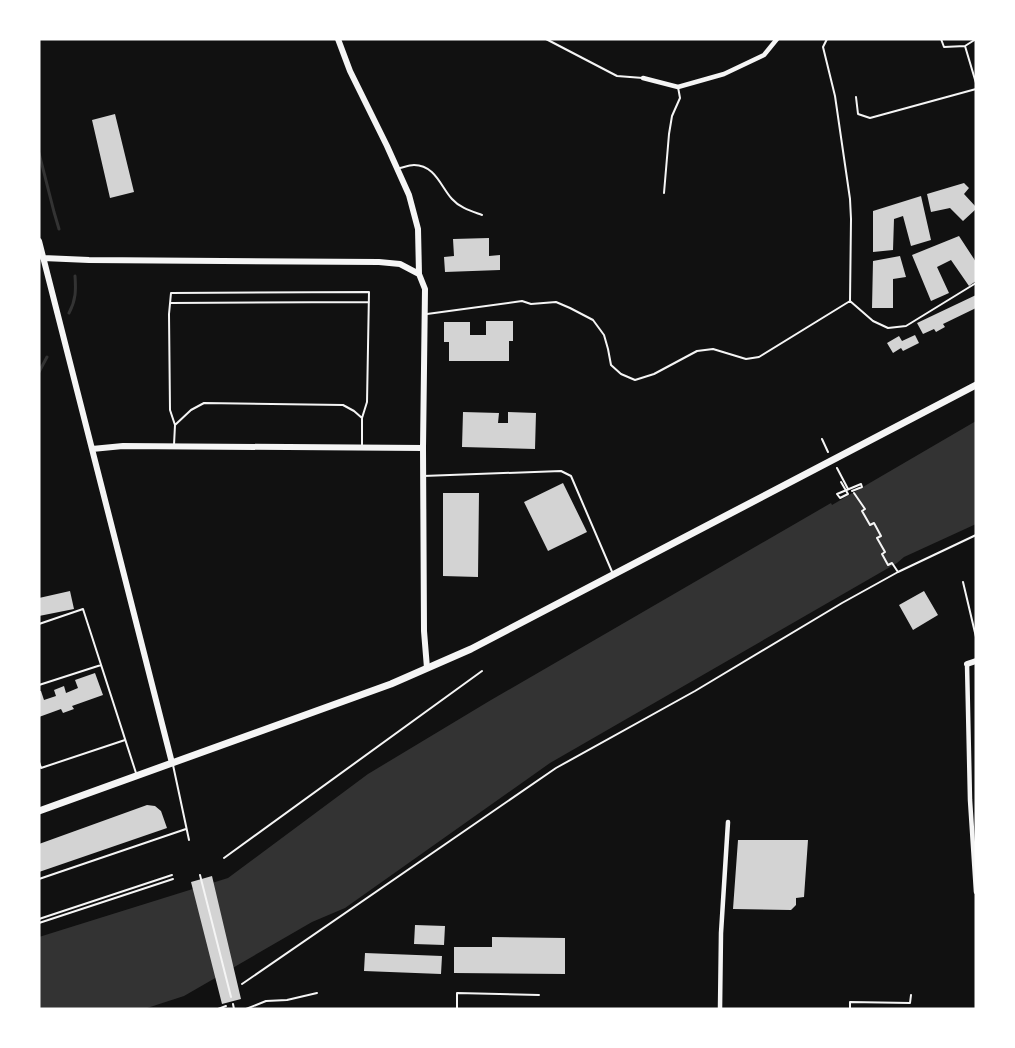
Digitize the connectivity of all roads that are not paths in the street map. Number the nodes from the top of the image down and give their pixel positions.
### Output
1 (338, 39) edge
2 (546, 39) edge
3 (777, 39) edge
4 (822, 39) edge
5 (827, 39) edge
6 (941, 39) edge
7 (976, 39) edge
8 (825, 43) junction
9 (965, 46) junction
10 (643, 78) joint
11 (976, 83) edge
12 (678, 87) junction
13 (976, 89) edge
14 (856, 97) dead end
15 (397, 169) junction
16 (664, 193) dead end
17 (482, 215) dead end
18 (39, 241) edge
19 (43, 258) junction
20 (419, 274) junction
21 (976, 283) edge
22 (850, 301) junction
23 (369, 302) junction
24 (170, 303) junction
25 (424, 314) junction
26 (976, 385) edge
27 (362, 418) junction
28 (175, 425) junction
29 (174, 446) junction
30 (362, 447) junction
31 (92, 448) junction
32 (423, 448) junction
33 (423, 476) junction
34 (614, 575) junction
35 (963, 582) dead end
36 (39, 624) edge
37 (976, 637) edge
38 (976, 661) edge
39 (967, 664) joint
40 (101, 665) junction
41 (428, 668) junction
42 (39, 685) edge
43 (125, 740) junction
44 (39, 762) edge
45 (172, 763) junction
46 (137, 776) junction
47 (973, 800) edge
48 (39, 811) edge
49 (729, 822) dead end
50 (186, 829) junction
51 (189, 840) dead end
52 (39, 879) edge
53 (976, 892) edge
54 (317, 993) dead end
55 (539, 995) dead end
56 (911, 995) dead end
57 (233, 1004) road end
58 (234, 1009) edge
59 (246, 1009) edge
60 (457, 1009) edge
61 (720, 1009) edge
62 (850, 1009) edge

1 - 15 street
2 - 10 lane
3 - 12 street
4 - 8 lane
5 - 8 lane
6 - 9 lane
7 - 9 lane
8 - 22 lane
9 - 11 lane
10 - 12 street
12 - 16 lane
13 - 14 lane
15 - 17 lane
15 - 20 street
18 - 19 street
19 - 20 street
19 - 31 street
20 - 25 street
21 - 22 lane
22 - 25 lane
23 - 24 lane
23 - 24 lane
23 - 27 lane
24 - 28 lane
25 - 32 street
26 - 34 main road
27 - 28 lane
27 - 30 lane
28 - 29 lane
29 - 30 street
29 - 31 street
30 - 32 street
31 - 45 street
32 - 33 street
33 - 34 lane
33 - 41 street
34 - 41 main road
35 - 37 lane
36 - 40 lane
38 - 39 street
39 - 47 street
40 - 42 lane
40 - 43 lane
41 - 45 main road
43 - 44 lane
43 - 46 lane
45 - 46 main road
45 - 50 lane
46 - 48 main road
47 - 53 street
49 - 61 street
50 - 51 lane
50 - 52 lane
54 - 59 lane
55 - 60 lane
56 - 62 lane
57 - 58 lane

